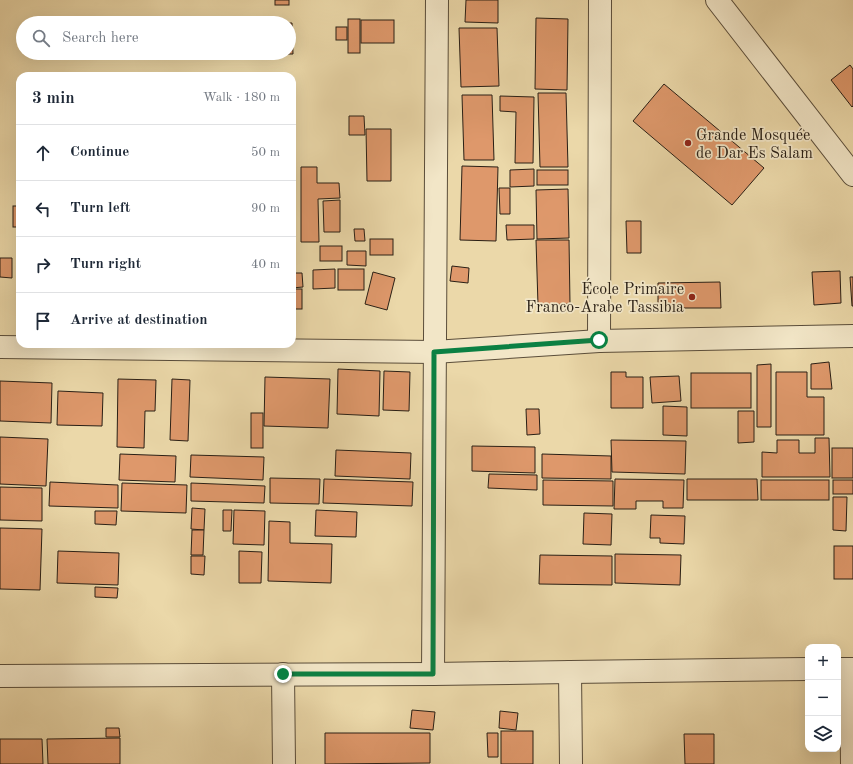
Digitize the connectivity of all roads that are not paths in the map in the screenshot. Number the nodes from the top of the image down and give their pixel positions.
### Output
1 (436, 0) edge
2 (600, 0) edge
3 (717, 0) edge
4 (853, 175) edge
5 (853, 336) edge
6 (599, 340) junction
7 (0, 347) edge
8 (16, 347) edge
9 (87, 348) edge
10 (434, 352) junction
11 (805, 669) edge
12 (847, 669) edge
13 (570, 672) junction
14 (283, 674) junction
15 (433, 674) junction
16 (0, 676) edge
17 (284, 764) edge
18 (571, 764) edge
19 (852, 764) edge

1 - 10 street
2 - 6 street
3 - 4 street
5 - 6 street
6 - 10 street
7 - 8 street
9 - 10 street
10 - 15 street
11 - 13 street
12 - 19 street
13 - 15 street
13 - 18 street
14 - 15 street
14 - 16 street
14 - 17 street

